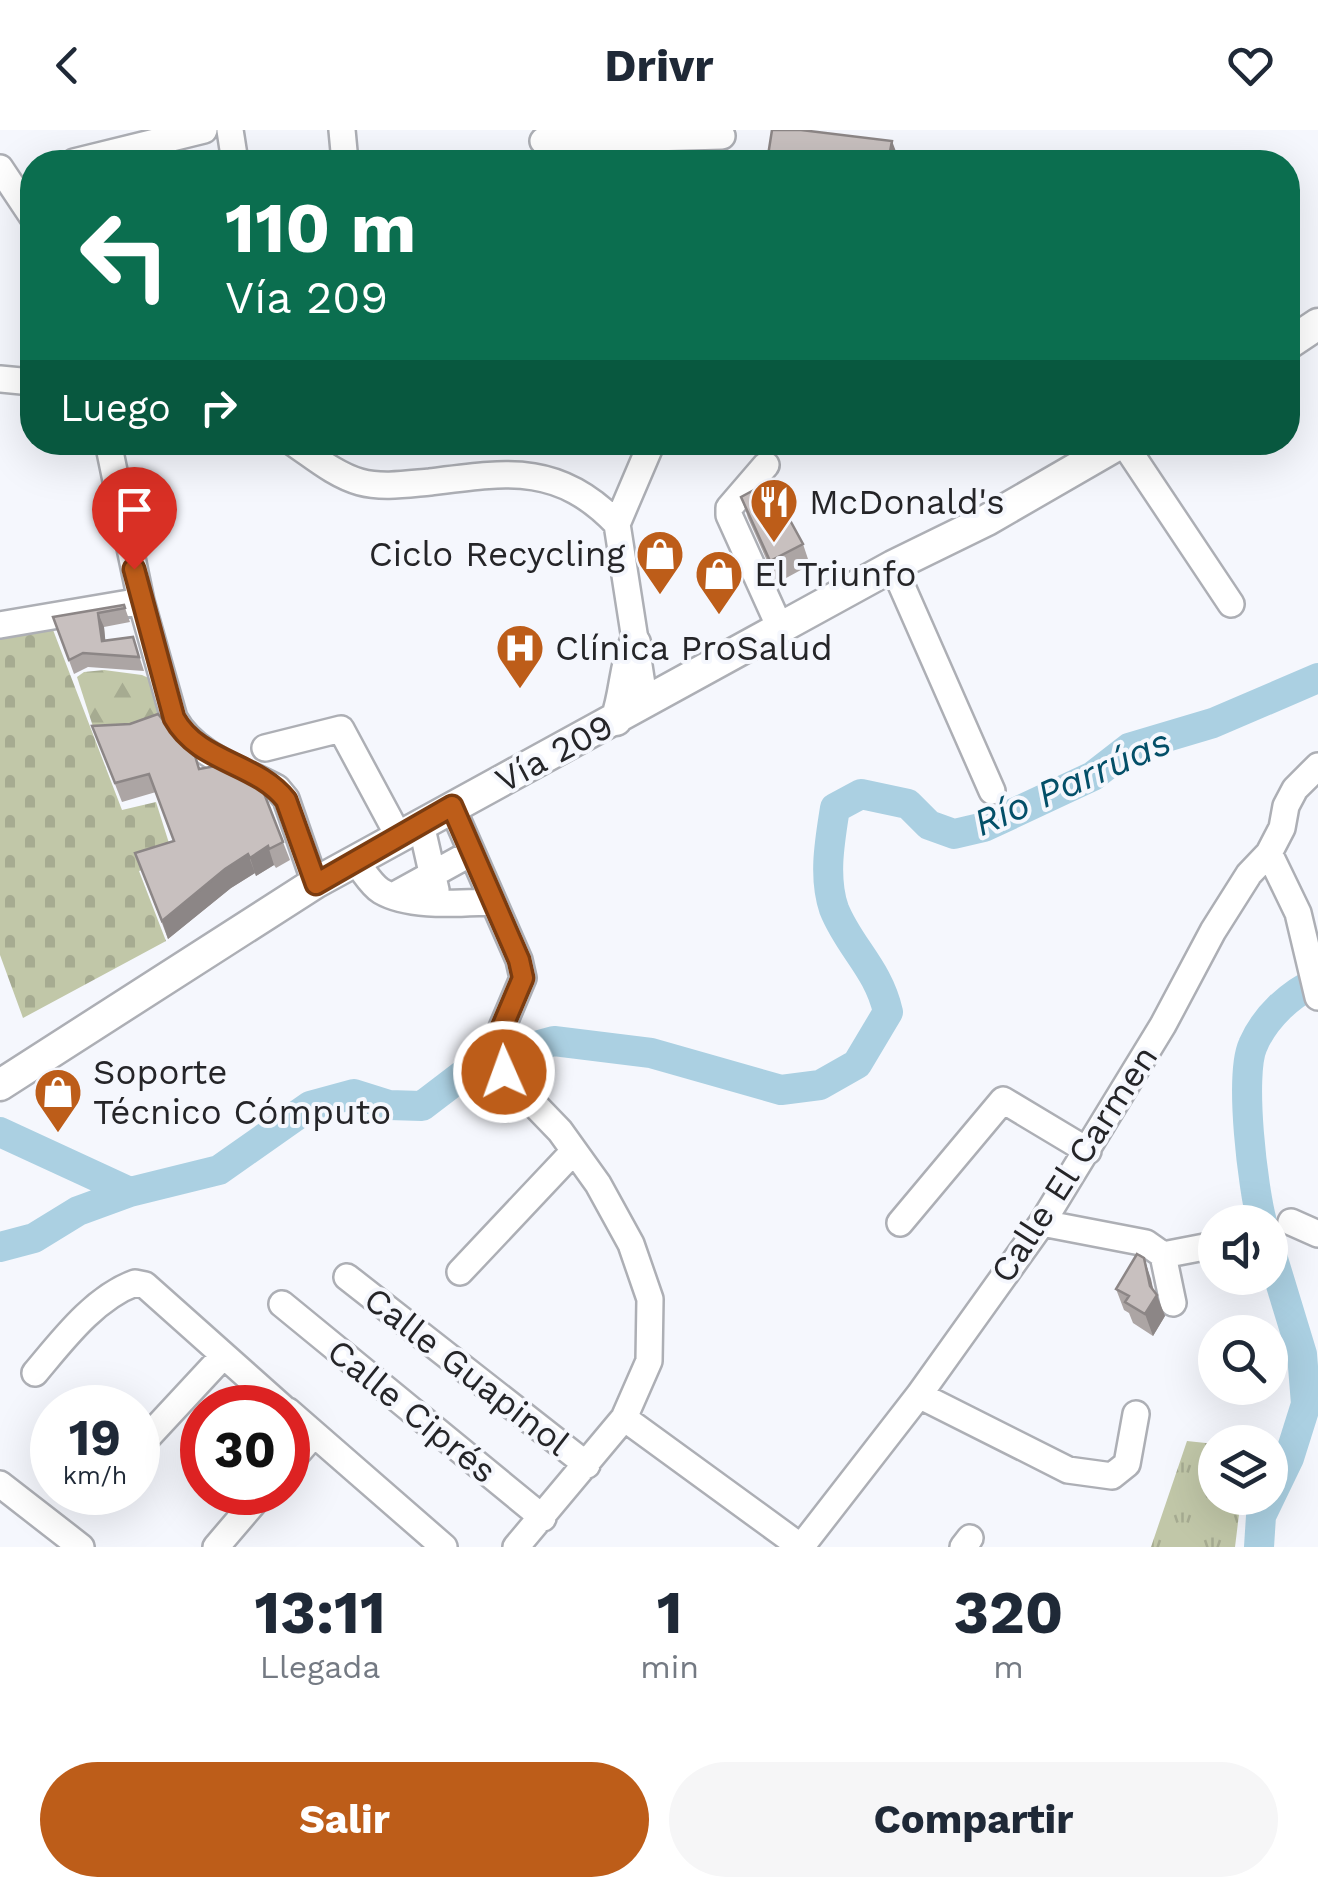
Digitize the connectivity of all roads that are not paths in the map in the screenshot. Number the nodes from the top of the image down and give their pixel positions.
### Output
1 (204, 130) edge
2 (722, 133) edge
3 (543, 142) dead end
4 (123, 150) edge
5 (0, 168) edge
6 (20, 198) edge
7 (111, 455) edge
8 (324, 455) edge
9 (646, 455) edge
10 (1100, 455) edge
11 (1131, 455) edge
12 (766, 466) dead end
13 (617, 524) junction
14 (892, 566) junction
15 (141, 601) junction
16 (1230, 604) dead end
17 (0, 625) edge
18 (781, 630) junction
19 (636, 643) junction
20 (645, 704) junction
21 (616, 720) junction
22 (265, 748) dead end
23 (1318, 766) edge
24 (992, 791) dead end
25 (452, 806) junction
26 (410, 830) junction
27 (470, 852) junction
28 (1269, 853) junction
29 (356, 861) junction
30 (432, 876) junction
31 (316, 884) junction
32 (393, 896) junction
33 (492, 902) junction
34 (440, 904) junction
35 (1318, 998) edge
36 (0, 1085) edge
37 (1088, 1151) junction
38 (574, 1152) junction
39 (1291, 1222) dead end
40 (900, 1223) dead end
41 (1042, 1223) junction
42 (1318, 1234) edge
43 (1198, 1249) edge
44 (1163, 1255) junction
45 (460, 1272) dead end
46 (347, 1277) dead end
47 (1173, 1302) dead end
48 (282, 1304) dead end
49 (223, 1356) junction
50 (35, 1373) dead end
51 (257, 1385) edge
52 (919, 1395) junction
53 (1136, 1414) dead end
54 (624, 1418) junction
55 (160, 1424) edge
56 (310, 1431) edge
57 (314, 1434) junction
58 (310, 1439) edge
59 (588, 1465) junction
60 (0, 1484) edge
61 (243, 1515) edge
62 (542, 1518) junction
63 (80, 1547) edge
64 (216, 1547) edge
65 (444, 1547) edge
66 (516, 1547) edge
67 (801, 1547) edge

1 - 4 street
2 - 3 street
5 - 6 street
7 - 15 street
8 - 13 street
9 - 13 street
10 - 14 main road, Vía 209
11 - 16 street
12 - 18 street
13 - 19 street
14 - 18 main road, Vía 209
14 - 24 street
15 - 17 street
15 - 31 street
18 - 20 main road, Vía 209
19 - 20 street
19 - 21 main road
20 - 21 main road, Vía 209
21 - 25 main road, Vía 209
22 - 26 street
23 - 28 street, Calle El Carmen
25 - 26 main road, Vía 209
25 - 27 street
26 - 29 main road, Vía 209
26 - 30 street
27 - 30 street
27 - 33 street
28 - 35 street
28 - 37 street, Calle El Carmen
29 - 31 main road, Vía 209
29 - 32 street
30 - 32 street
30 - 34 street
31 - 36 main road, Vía 209
32 - 34 street
33 - 34 street
33 - 38 street
37 - 40 street
37 - 41 street, Calle El Carmen
38 - 45 street
38 - 54 street
39 - 42 street
41 - 44 street
41 - 52 street, Calle El Carmen
43 - 44 street
44 - 47 street
46 - 59 street, Calle Guapinol
48 - 62 street, Calle Ciprés
49 - 50 street
49 - 51 street
49 - 55 street
52 - 53 street
52 - 67 street, Calle El Carmen
54 - 59 street
54 - 67 street
56 - 57 street
57 - 58 street
57 - 65 street
59 - 62 street
60 - 63 street
61 - 64 street
62 - 66 street

